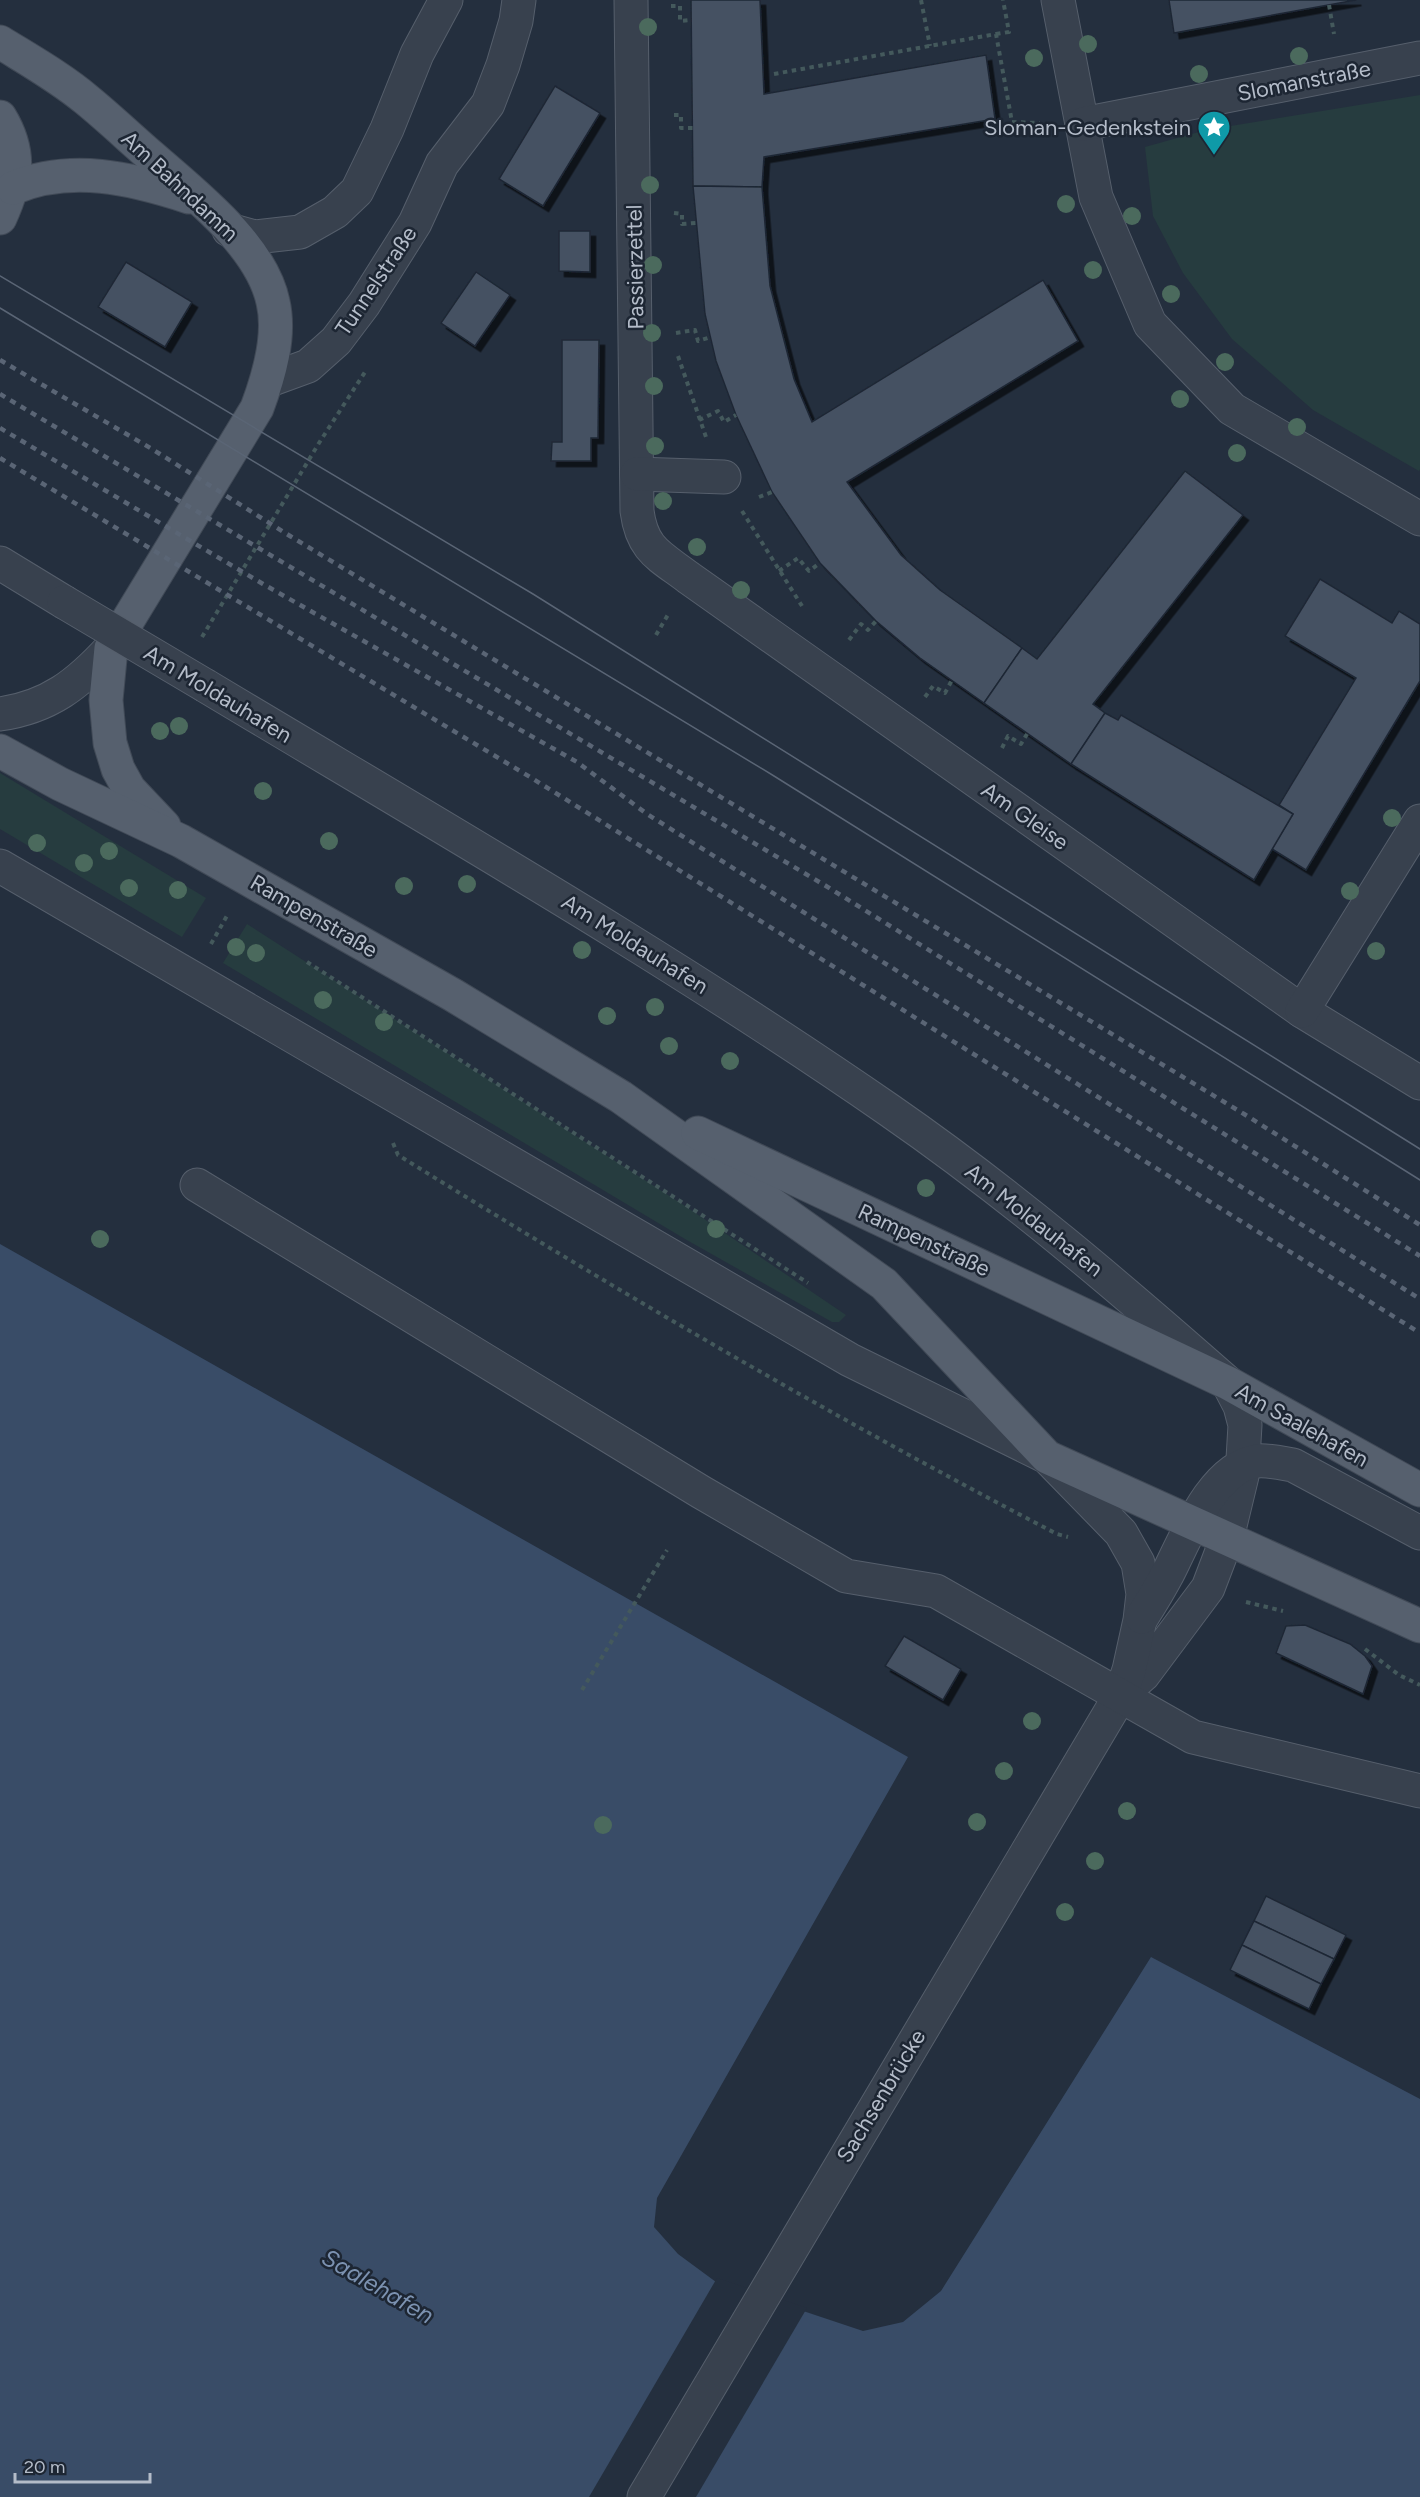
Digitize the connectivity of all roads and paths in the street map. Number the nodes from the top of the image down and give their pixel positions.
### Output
1 (446, 0) edge
2 (519, 0) edge
3 (631, 0) edge
4 (921, 0) edge
5 (1003, 0) edge
6 (1058, 0) edge
7 (680, 6) dead end
8 (691, 20) dead end
9 (996, 34) junction
10 (0, 42) edge
11 (930, 46) junction
12 (1420, 58) edge
13 (774, 74) dead end
14 (681, 115) dead end
15 (0, 117) edge
16 (1083, 124) junction
17 (693, 128) dead end
18 (13, 188) junction
19 (202, 201) junction
20 (682, 213) dead end
21 (0, 218) edge
22 (696, 224) dead end
23 (229, 230) junction
24 (670, 333) dead end
25 (711, 337) dead end
26 (678, 355) dead end
27 (267, 381) junction
28 (736, 415) dead end
29 (699, 420) junction
30 (319, 442) dead end
31 (637, 474) junction
32 (724, 477) junction
33 (1420, 519) edge
34 (640, 534) joint
35 (0, 563) edge
36 (820, 563) dead end
37 (779, 571) junction
38 (808, 612) dead end
39 (876, 621) dead end
40 (111, 648) junction
41 (195, 648) dead end
42 (844, 648) dead end
43 (952, 680) dead end
44 (933, 686) dead end
45 (0, 714) edge
46 (1027, 734) dead end
47 (1008, 736) dead end
48 (0, 752) edge
49 (1420, 820) edge
50 (181, 841) junction
51 (0, 866) edge
52 (239, 918) dead end
53 (206, 952) dead end
54 (299, 957) dead end
55 (1302, 1011) junction
56 (1420, 1083) edge
57 (621, 1096) junction
58 (389, 1134) dead end
59 (197, 1185) dead end
60 (817, 1289) dead end
61 (1228, 1383) junction
62 (1047, 1458) junction
63 (1243, 1467) junction
64 (1420, 1490) edge
65 (1192, 1523) junction
66 (1420, 1533) edge
67 (1227, 1538) junction
68 (1079, 1540) dead end
69 (667, 1550) dead end
70 (1249, 1604) dead end
71 (1293, 1615) dead end
72 (1140, 1620) junction
73 (1420, 1626) edge
74 (1364, 1647) dead end
75 (1420, 1684) edge
76 (582, 1690) dead end
77 (1120, 1696) junction
78 (1420, 1791) edge
79 (644, 2497) edge

1 - 23 street
2 - 27 street, Tunnelstraße
3 - 31 street, Passierzettel
4 - 11 path
5 - 9 path
6 - 16 street
7 - 8 path
9 - 11 path
9 - 16 path
10 - 19 main road, Am Bahndamm
11 - 13 path
12 - 16 street, Slomanstraße
14 - 17 path
15 - 18 main road
16 - 33 street
18 - 19 main road
18 - 21 main road
19 - 23 main road, Am Bahndamm
20 - 22 path
23 - 27 main road, Am Bahndamm
24 - 25 path
26 - 29 path
27 - 40 main road
28 - 29 path
29 - 32 path
30 - 41 path
31 - 32 street
31 - 34 street, Passierzettel
32 - 37 path
34 - 55 street, Am Gleise
35 - 61 street, Am Moldauhafen, bridge
36 - 37 path
37 - 38 path
39 - 42 path
40 - 45 street
40 - 50 main road
43 - 44 path
46 - 47 path
48 - 50 main road, Rampenstraße
49 - 55 street
50 - 57 main road, Rampenstraße
51 - 62 street
52 - 53 path
54 - 60 path
55 - 56 street, Am Gleise
57 - 61 main road, Rampenstraße
57 - 62 main road, Rampenstraße
58 - 68 path
59 - 77 street
61 - 63 street, Am Saalehafen
61 - 64 main road, Am Saalehafen
62 - 65 main road
62 - 72 street, Sachsenbrücke
63 - 65 street, Am Saalehafen
63 - 66 street, Am Saalehafen
63 - 67 street, Am Saalehafen
65 - 67 main road
65 - 72 street, Am Saalehafen
67 - 73 main road
67 - 77 street, Sachsenbrücke
69 - 76 path
70 - 71 path
72 - 77 street, Sachsenbrücke
74 - 75 path
77 - 78 street
77 - 79 street, Sachsenbrücke

